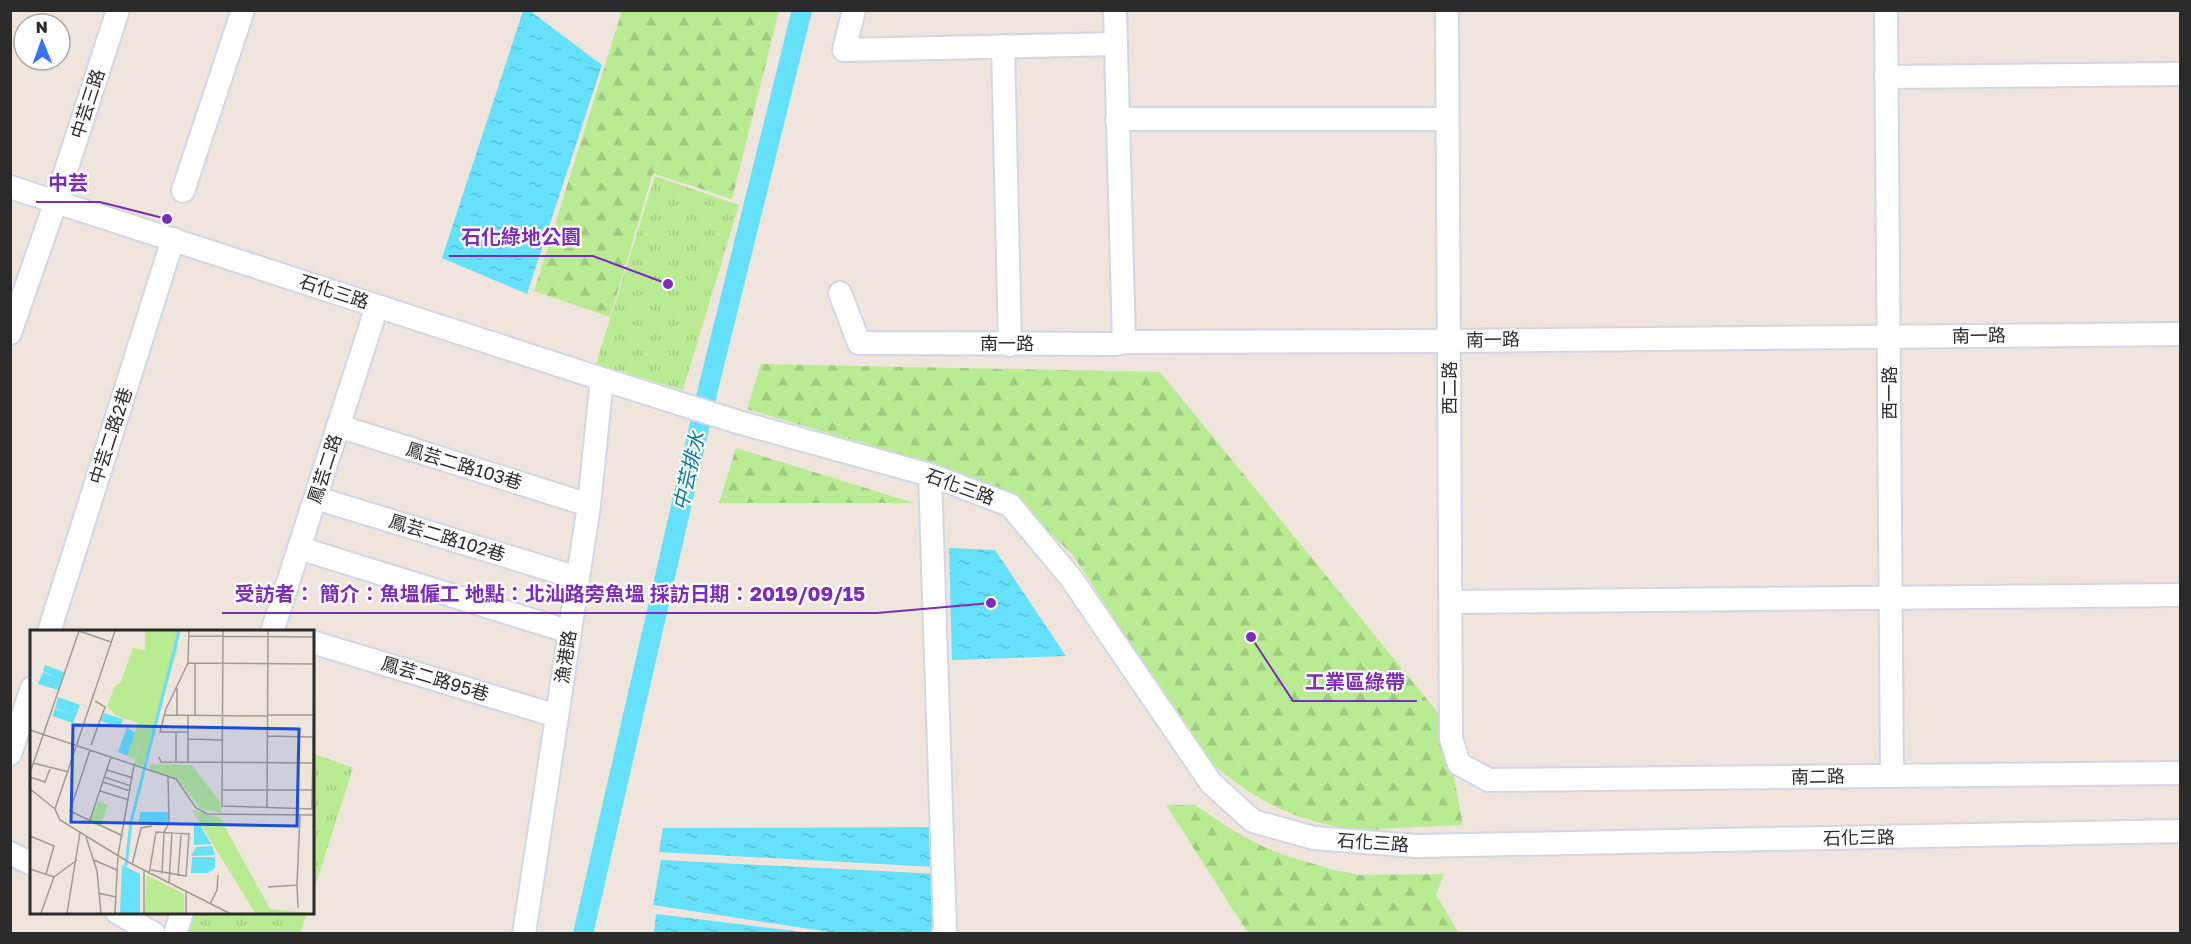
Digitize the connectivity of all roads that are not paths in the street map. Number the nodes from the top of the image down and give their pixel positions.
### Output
1 (118, 10) edge
2 (243, 10) edge
3 (854, 10) edge
4 (1115, 10) edge
5 (1447, 10) edge
6 (1886, 10) edge
7 (1116, 44) junction
8 (1003, 46) junction
9 (2181, 74) edge
10 (1886, 76) junction
11 (1118, 119) junction
12 (1447, 119) junction
13 (10, 187) edge
14 (183, 191) dead end
15 (56, 201) junction
16 (173, 239) junction
17 (840, 293) dead end
18 (377, 306) junction
19 (10, 333) edge
20 (2181, 334) edge
21 (1890, 337) junction
22 (1449, 341) junction
23 (1124, 342) junction
24 (1010, 345) junction
25 (602, 379) junction
26 (338, 426) junction
27 (930, 475) junction
28 (316, 498) junction
29 (589, 505) junction
30 (299, 548) junction
31 (578, 578) junction
32 (2181, 596) edge
33 (1891, 598) junction
34 (1451, 602) junction
35 (50, 630) edge
36 (274, 630) edge
37 (570, 632) junction
38 (314, 643) edge
39 (30, 694) edge
40 (557, 716) junction
41 (10, 754) edge
42 (1460, 764) joint
43 (2181, 774) edge
44 (1892, 776) junction
45 (2181, 831) edge
46 (10, 853) edge
47 (30, 863) edge
48 (121, 914) edge
49 (181, 914) edge
50 (154, 933) edge
51 (175, 933) edge
52 (524, 933) edge
53 (943, 933) edge

1 - 15 street, 中芸三路
2 - 14 street
3 - 8 street
4 - 7 street
5 - 12 street, 西二路
6 - 10 street, 西一路
7 - 8 street
7 - 11 street
8 - 24 street
9 - 10 street
10 - 21 street, 西一路
11 - 12 street
11 - 23 street
12 - 22 street, 西二路
13 - 15 street, 石化三路
15 - 16 street, 石化三路
15 - 19 street, 中芸三路
16 - 18 street, 石化三路
16 - 35 street, 中芸二路2巷
17 - 24 street, 南一路
18 - 25 street, 石化三路
18 - 26 street, 鳳芸二路
20 - 21 street, 南一路
21 - 22 street, 南一路
21 - 33 street, 西一路
22 - 23 street, 南一路
22 - 34 street, 西二路
23 - 24 street, 南一路
25 - 27 street, 石化三路
25 - 29 street, 漁港路
26 - 28 street, 鳳芸二路
26 - 29 street, 鳳芸二路103巷
27 - 45 street, 石化三路
27 - 53 street
28 - 30 street, 鳳芸二路
28 - 31 street, 鳳芸二路102巷
29 - 31 street, 漁港路
30 - 36 street, 鳳芸二路
30 - 37 street
31 - 37 street, 漁港路
32 - 33 street
33 - 34 street
33 - 44 street, 西一路
34 - 42 street, 西二路
37 - 40 street, 漁港路
38 - 40 street, 鳳芸二路95巷
39 - 41 street
40 - 52 street, 漁港路
42 - 44 street, 南二路
43 - 44 street, 南二路
46 - 47 street
48 - 50 street
49 - 51 street

